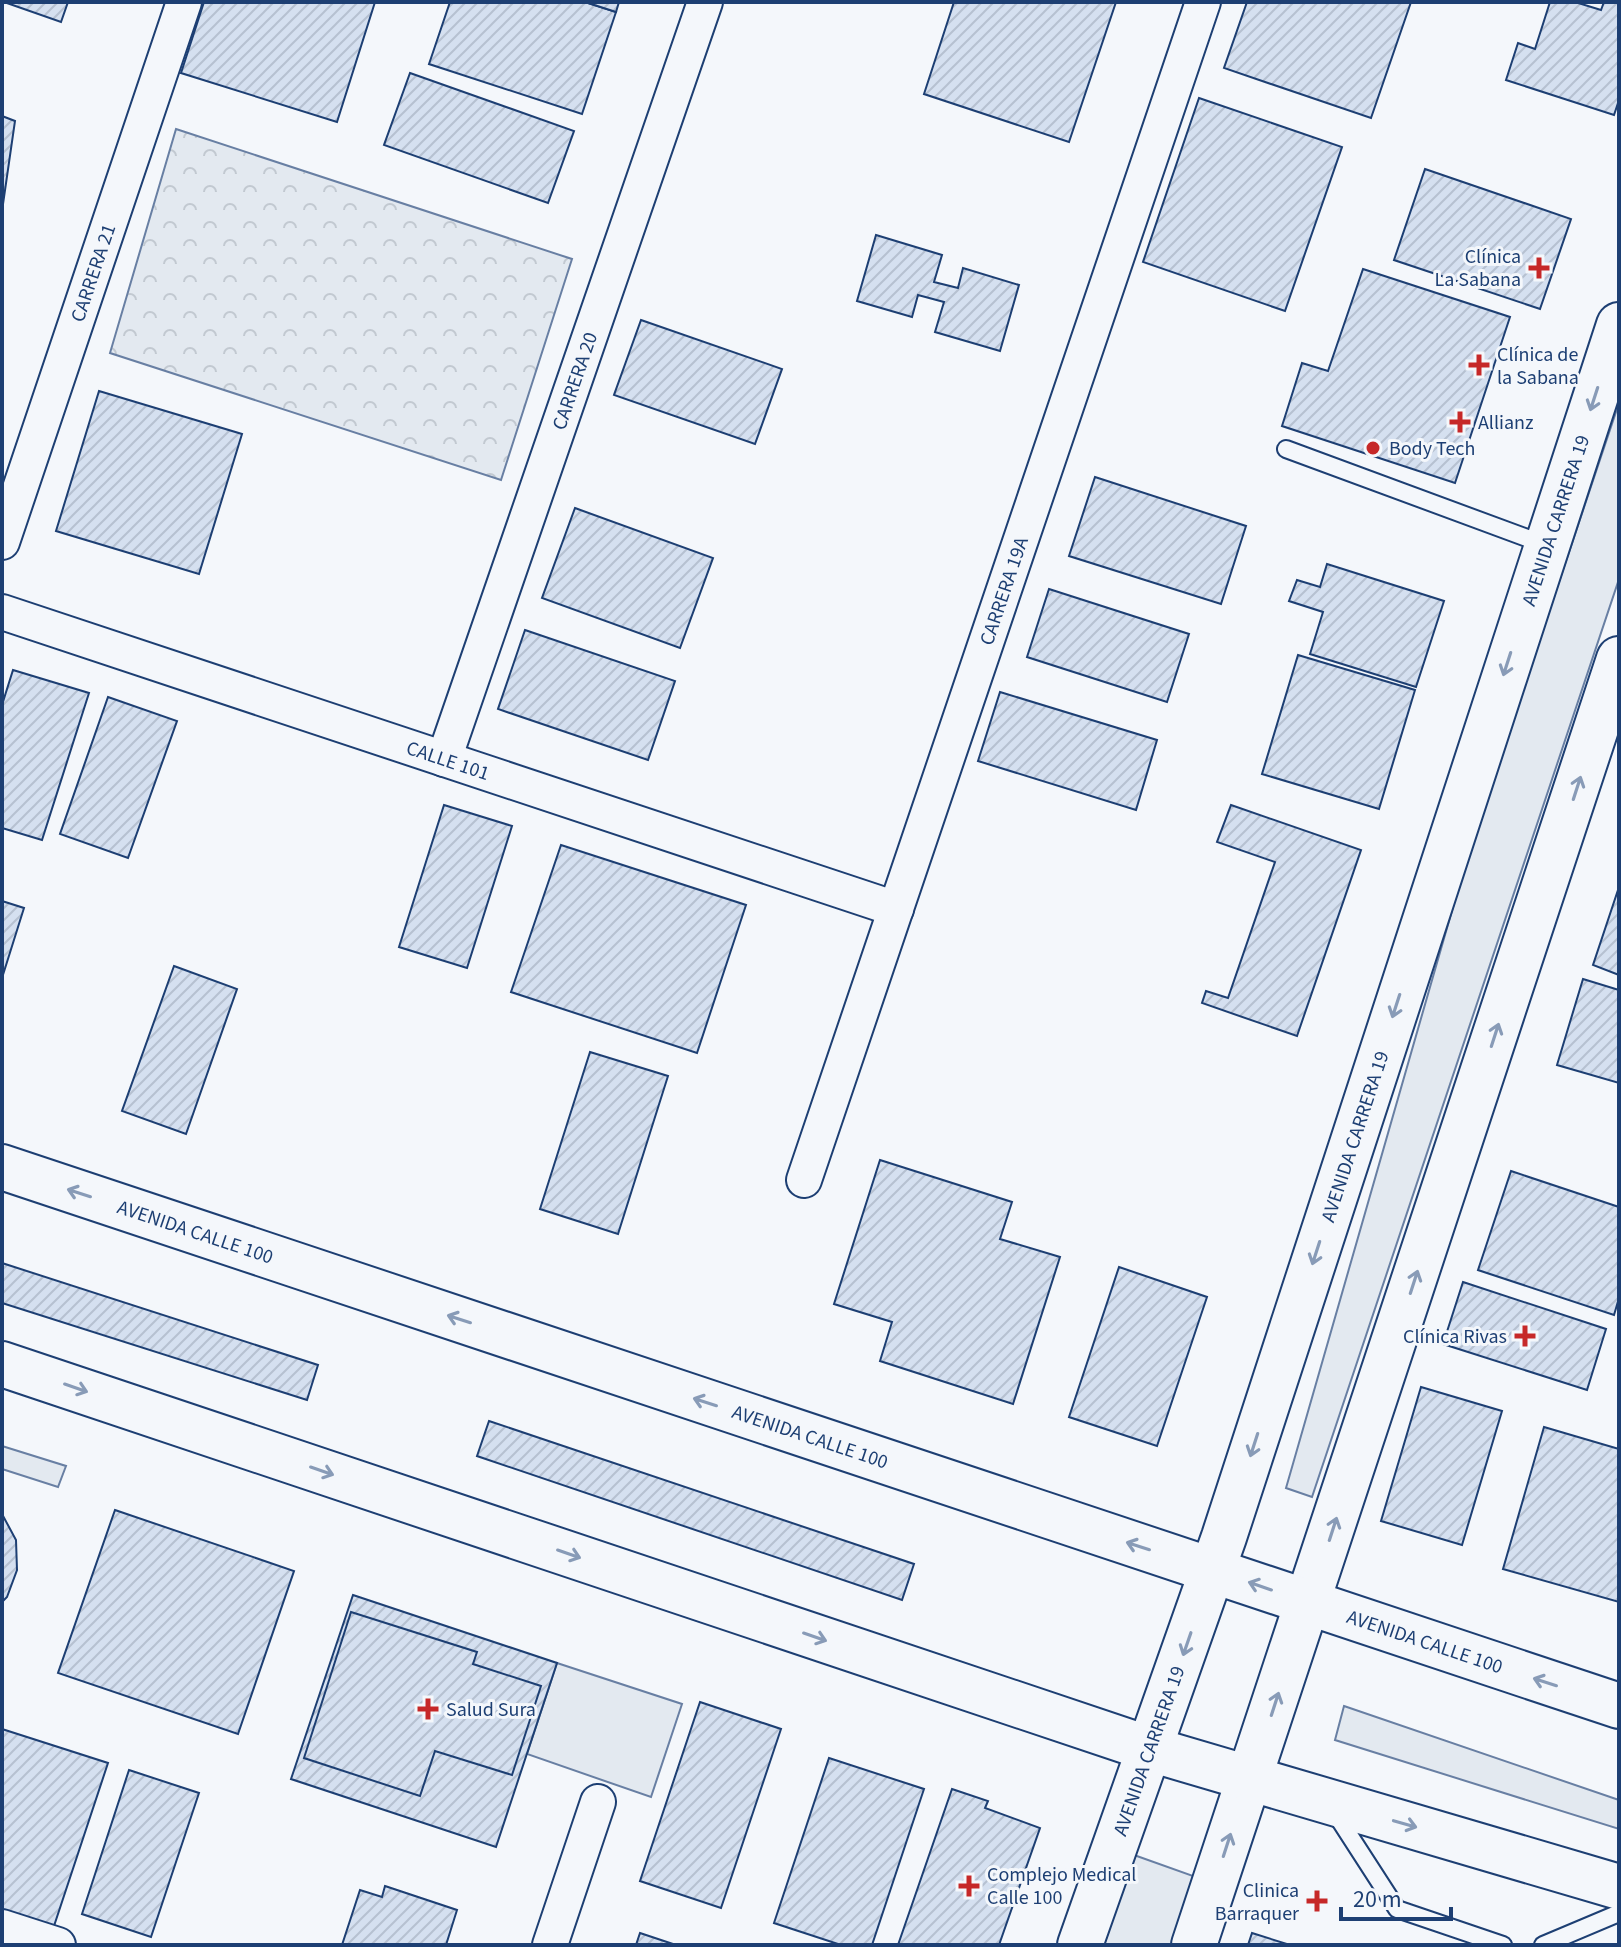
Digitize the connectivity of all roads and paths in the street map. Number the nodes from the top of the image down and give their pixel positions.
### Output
1 (184, 2) edge
2 (705, 2) edge
3 (1203, 2) edge
4 (1619, 325) edge
5 (1286, 449) dead end
6 (2, 542) edge
7 (1546, 545) junction
8 (2, 612) edge
9 (1619, 659) edge
10 (444, 759) junction
11 (896, 909) junction
12 (2, 1167) edge
13 (804, 1180) dead end
14 (9, 1372) edge
15 (1212, 1570) junction
16 (1308, 1603) junction
17 (1619, 1706) edge
18 (1150, 1749) junction
19 (1250, 1778) junction
20 (598, 1802) dead end
21 (1328, 1802) junction
22 (1619, 1887) edge
23 (1619, 1913) edge
24 (2, 1927) edge
25 (58, 1945) edge
26 (550, 1945) edge
27 (1080, 1945) edge
28 (1194, 1945) edge
29 (1503, 1945) edge
30 (1543, 1945) edge

1 - 6 street, CARRERA 21
2 - 10 street, CARRERA 20
3 - 11 street, CARRERA 19A
4 -> 7 main road, AVENIDA CARRERA 19
5 - 7 lane
7 -> 15 main road, AVENIDA CARRERA 19
8 - 10 street, CALLE 101
16 -> 9 main road
10 - 11 street, CALLE 101
11 - 13 street, CARRERA 19A
15 -> 12 main road, AVENIDA CALLE 100
14 -> 18 main road
16 -> 15 main road, AVENIDA CALLE 100
15 -> 18 main road, AVENIDA CARRERA 19
17 -> 16 main road, AVENIDA CALLE 100
19 -> 16 main road
18 - 19 main road
18 - 27 main road, AVENIDA CARRERA 19
19 - 21 main road
28 -> 19 main road
20 - 26 street
21 -> 22 main road
21 - 29 lane
23 - 30 lane
24 - 25 street

